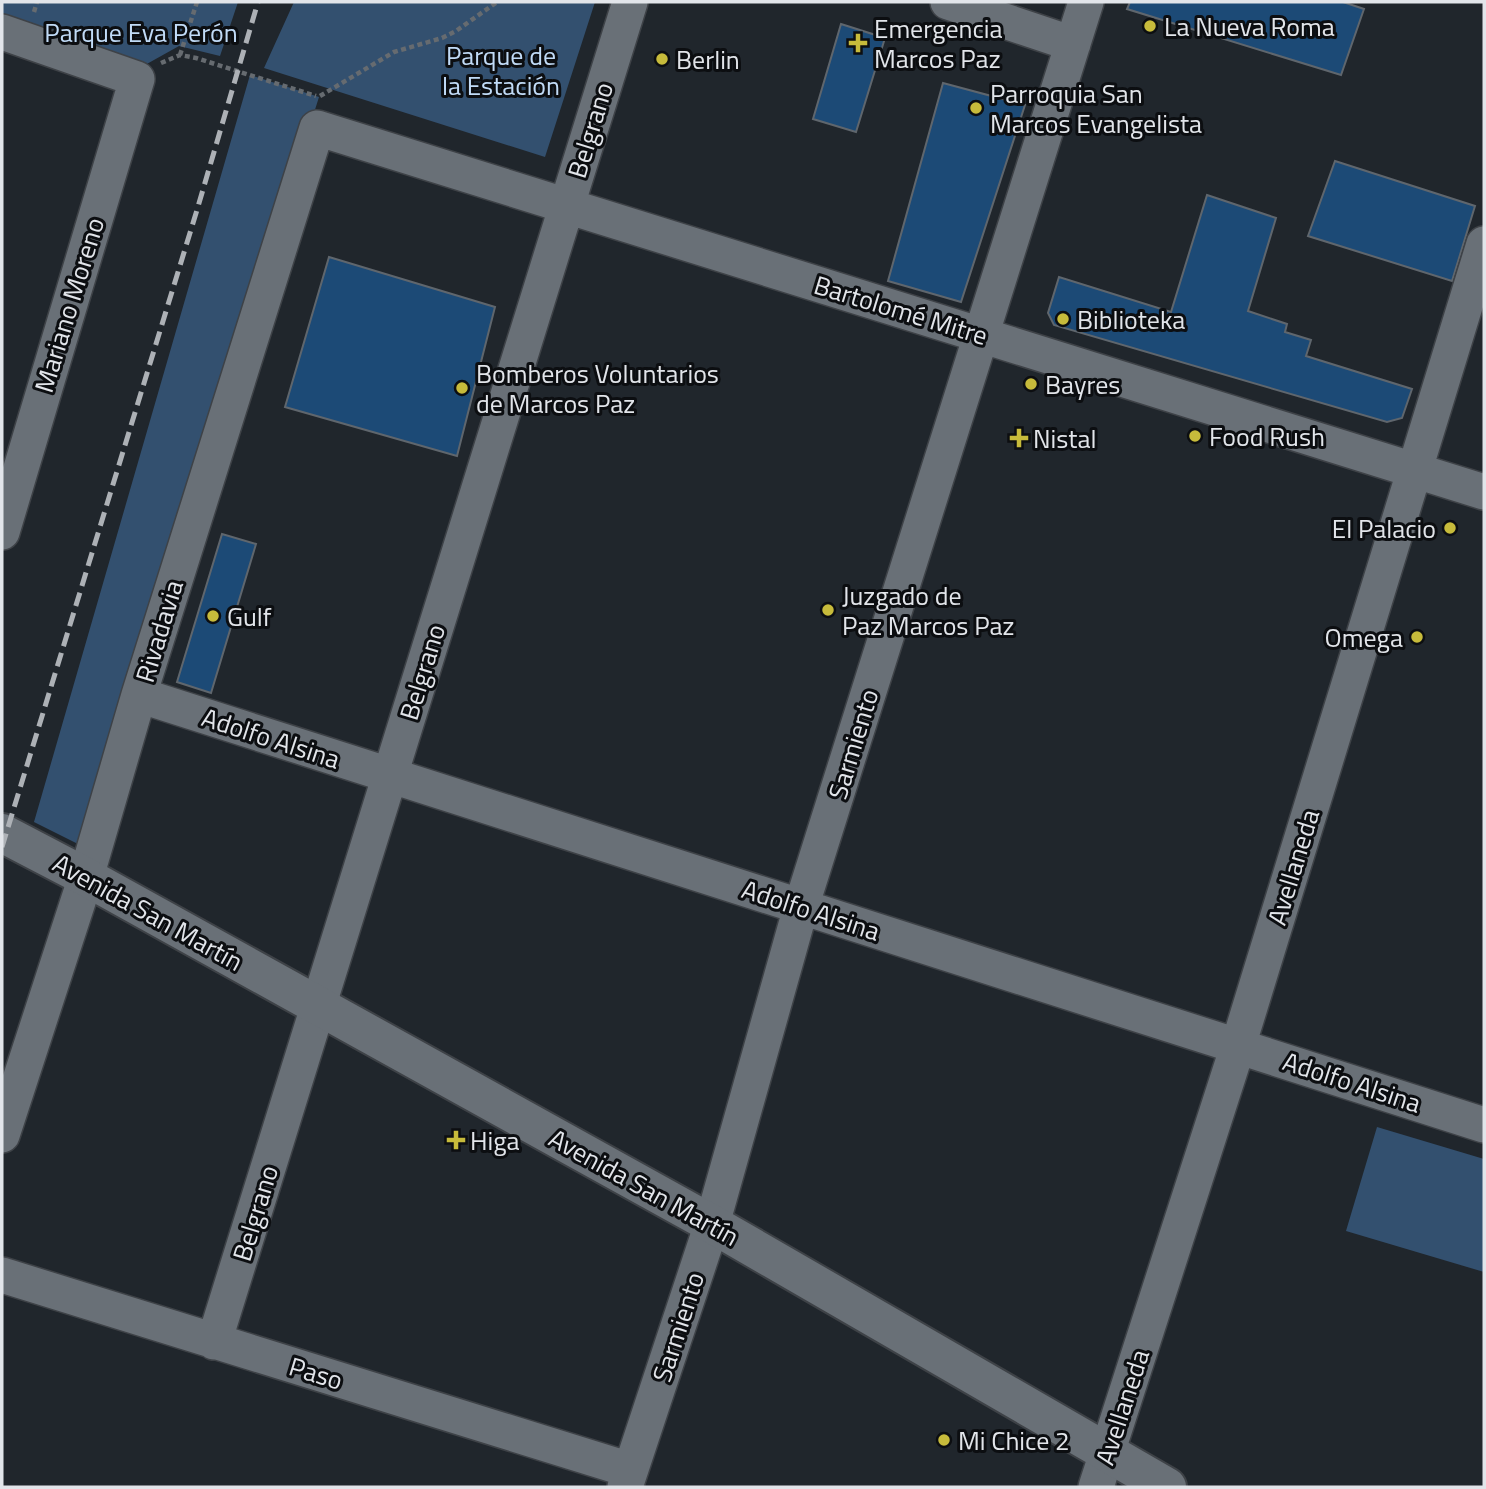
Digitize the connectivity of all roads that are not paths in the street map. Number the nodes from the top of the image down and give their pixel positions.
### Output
1 (630, 2) edge
2 (948, 2) edge
3 (1086, 2) edge
4 (2, 32) edge
5 (1073, 44) junction
6 (318, 112) joint
7 (567, 205) junction
8 (1484, 244) edge
9 (981, 335) junction
10 (1416, 471) junction
11 (1484, 492) edge
12 (2, 532) edge
13 (139, 695) junction
14 (390, 776) junction
15 (4, 834) edge
16 (86, 877) junction
17 (801, 907) junction
18 (319, 1007) junction
19 (1238, 1046) junction
20 (1484, 1125) edge
21 (2, 1135) edge
22 (712, 1224) junction
23 (2, 1275) edge
24 (214, 1342) junction
25 (1102, 1470) edge
26 (628, 1479) edge
27 (1167, 1487) edge

1 - 7 street, Belgrano
2 - 5 street
3 - 5 street, Sarmiento
4 - 12 street, Mariano Moreno
5 - 9 street, Sarmiento
6 - 7 street, Bartolomé Mitre
6 - 13 street, Rivadavia
7 - 9 street, Bartolomé Mitre
7 - 14 street, Belgrano
8 - 10 street, Avellaneda
9 - 10 street, Bartolomé Mitre
9 - 17 street, Sarmiento
10 - 11 street, Bartolomé Mitre
10 - 19 street, Avellaneda
13 - 14 street, Adolfo Alsina
13 - 16 street, Rivadavia
14 - 17 street, Adolfo Alsina
14 - 18 street, Belgrano
15 - 16 main road, Avenida San Martín
16 - 18 main road, Avenida San Martín
16 - 21 street, Rivadavia
17 - 19 street, Adolfo Alsina
17 - 22 street, Sarmiento
18 - 22 main road, Avenida San Martín
18 - 24 street, Belgrano
19 - 20 street, Adolfo Alsina
19 - 25 street, Avellaneda
22 - 25 main road, Avenida San Martín
22 - 26 street, Sarmiento
23 - 24 street, Paso
24 - 26 street, Paso
25 - 27 main road, Avenida San Martín

